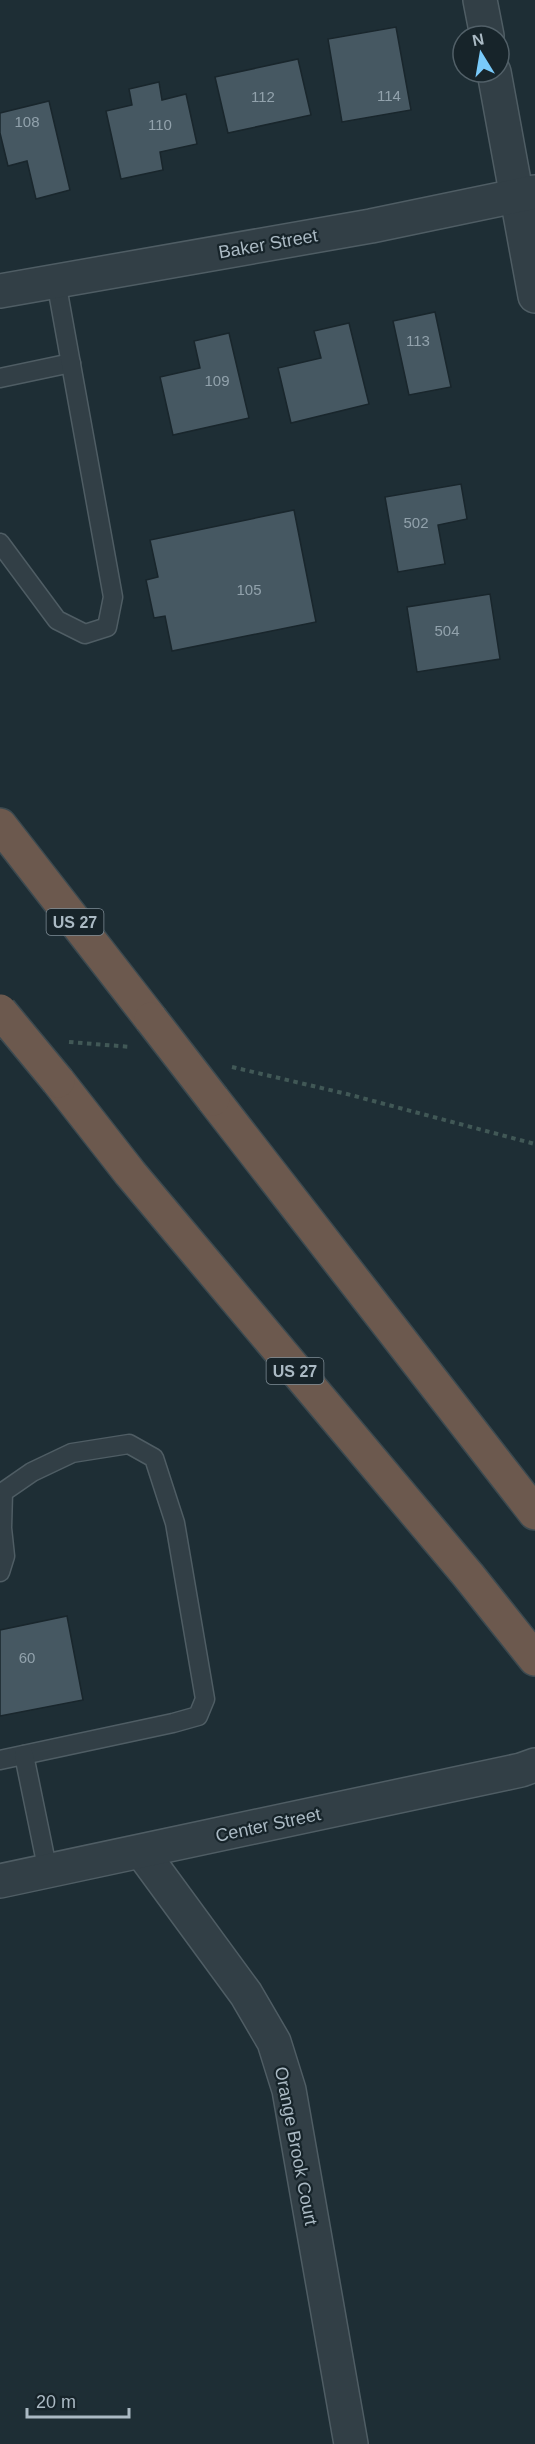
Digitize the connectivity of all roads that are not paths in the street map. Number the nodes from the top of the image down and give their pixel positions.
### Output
1 (480, 0) edge
2 (485, 24) edge
3 (497, 84) edge
4 (526, 194) edge
5 (56, 281) junction
6 (0, 291) edge
7 (535, 296) edge
8 (71, 363) junction
9 (0, 378) edge
10 (0, 543) edge
11 (0, 825) edge
12 (0, 1011) edge
13 (535, 1513) edge
14 (0, 1572) edge
15 (535, 1659) edge
16 (24, 1755) junction
17 (0, 1760) edge
18 (535, 1765) edge
19 (142, 1852) junction
20 (48, 1872) junction
21 (0, 1881) edge
22 (351, 2444) edge

1 - 2 street
3 - 4 street
4 - 5 street, Baker Street
4 - 7 street
5 - 6 street, Baker Street
5 - 8 lane
8 - 9 lane
8 - 10 lane
11 - 13 highway, US 27, bridge
12 - 15 highway, US 27, bridge
14 - 16 lane
16 - 17 lane
16 - 20 lane
18 - 19 street, Center Street
19 - 20 street, Center Street
19 - 22 street, Orange Brook Court
20 - 21 street, Center Street

